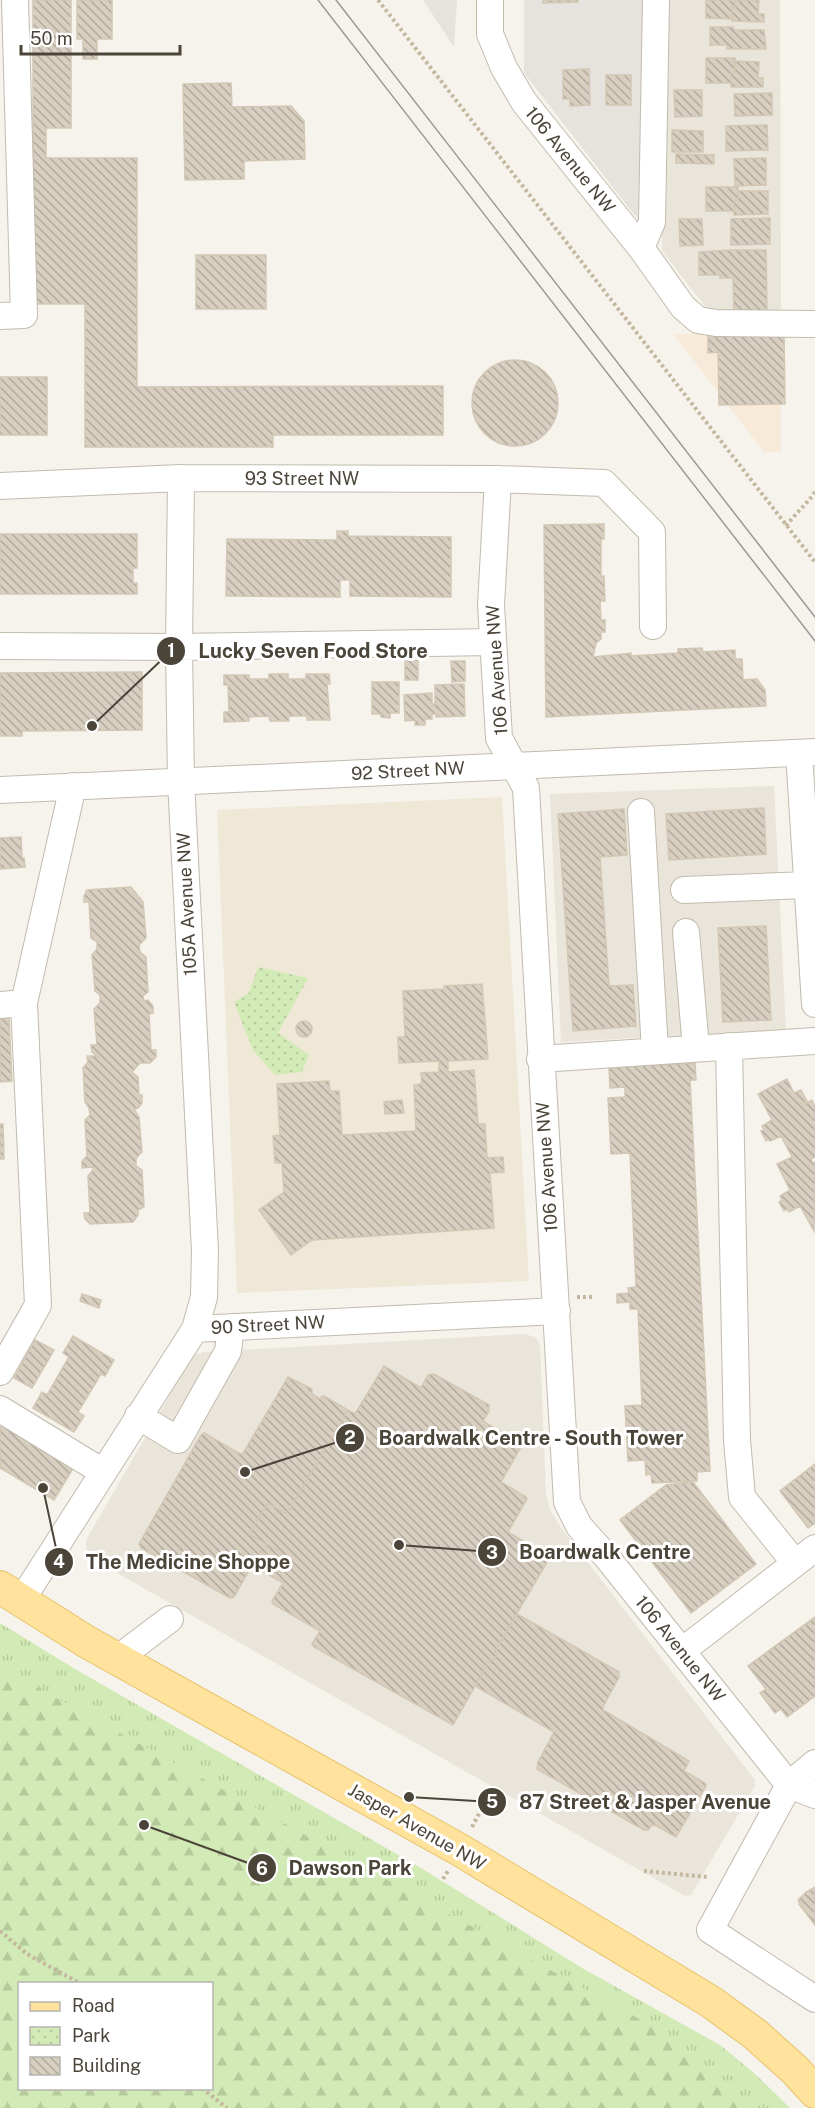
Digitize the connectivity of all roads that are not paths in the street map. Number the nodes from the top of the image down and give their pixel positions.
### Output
1 (15, 0) edge
2 (490, 0) edge
3 (656, 0) edge
4 (641, 248) junction
5 (0, 316) edge
6 (815, 324) edge
7 (181, 478) junction
8 (498, 479) junction
9 (0, 486) edge
10 (653, 626) dead end
11 (493, 642) junction
12 (0, 646) edge
13 (179, 647) junction
14 (807, 752) edge
15 (515, 766) junction
16 (181, 781) junction
17 (73, 786) junction
18 (0, 790) edge
19 (641, 812) dead end
20 (806, 885) junction
21 (684, 890) dead end
22 (686, 932) dead end
23 (12, 1004) edge
24 (815, 1004) edge
25 (815, 1041) edge
26 (729, 1046) junction
27 (696, 1048) junction
28 (655, 1051) junction
29 (540, 1059) junction
30 (567, 1304) junction
31 (231, 1327) junction
32 (195, 1329) junction
33 (0, 1372) edge
34 (0, 1409) edge
35 (138, 1416) junction
36 (103, 1472) junction
37 (805, 1555) edge
38 (10, 1594) edge
39 (170, 1619) dead end
40 (682, 1651) junction
41 (117, 1659) junction
42 (815, 1764) edge
43 (789, 1785) junction
44 (815, 1795) edge
45 (815, 1999) edge
46 (815, 2092) edge

1 - 5 street
2 - 4 street, 106 Avenue NW
3 - 4 street
4 - 6 street, 106 Avenue NW
7 - 8 street, 93 Street NW
7 - 9 street, 93 Street NW
7 - 13 street, 105A Avenue NW
8 - 10 street, 93 Street NW
8 - 11 street, 106 Avenue NW
11 - 13 street
11 - 15 street, 106 Avenue NW
12 - 13 street
13 - 16 street, 105A Avenue NW
14 - 15 street, 92 Street NW
14 - 20 street
15 - 16 street, 92 Street NW
15 - 29 street, 106 Avenue NW
16 - 17 street, 92 Street NW
16 - 32 street, 105A Avenue NW
17 - 18 street, 92 Street NW
17 - 23 street
19 - 28 street
20 - 21 street
20 - 24 street
22 - 27 street
23 - 33 street
25 - 26 street
26 - 27 street
26 - 37 street
27 - 28 street
28 - 29 street
29 - 30 street, 106 Avenue NW
30 - 31 street, 90 Street NW
30 - 40 street, 106 Avenue NW
31 - 32 street, 90 Street NW
31 - 35 street
32 - 35 street, 90 Street NW
34 - 36 street
35 - 36 street, 90 Street NW
36 - 38 street, 90 Street NW
37 - 40 street
38 - 41 main road, Jasper Avenue NW
39 - 41 street
40 - 43 street, 106 Avenue NW
41 - 46 main road, Jasper Avenue NW
42 - 43 street
43 - 44 street
43 - 45 street

